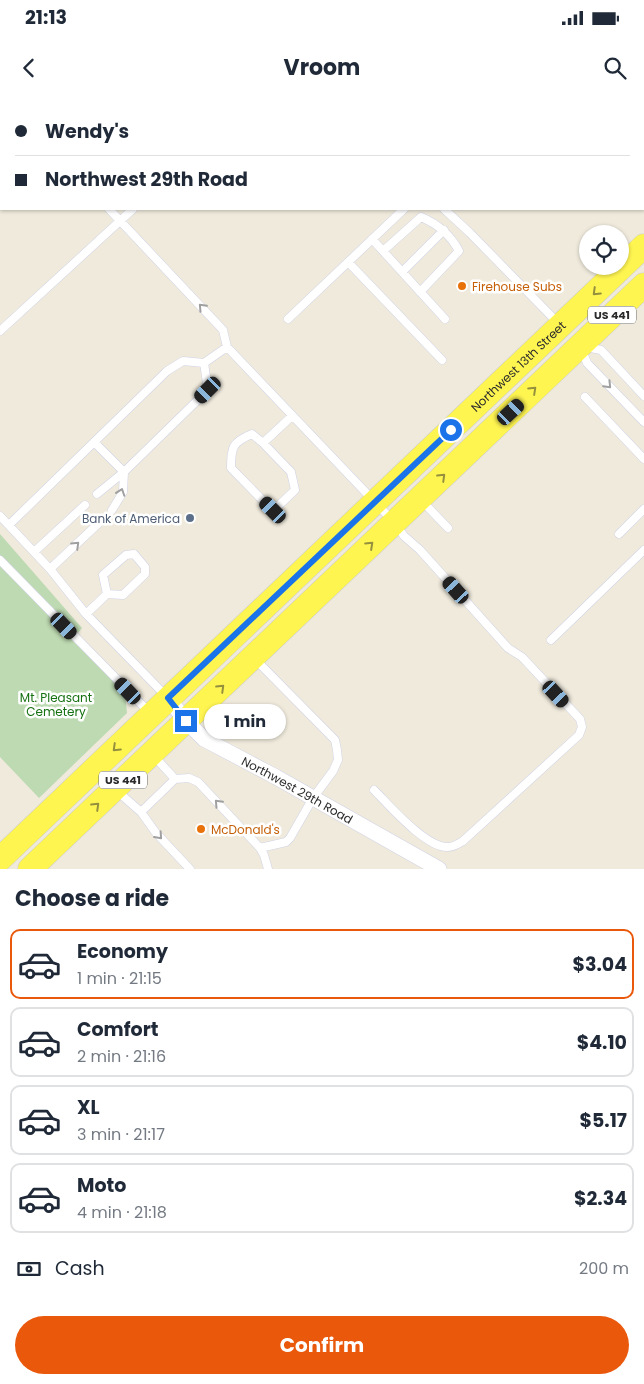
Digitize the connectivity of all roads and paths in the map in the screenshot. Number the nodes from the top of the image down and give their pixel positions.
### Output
1 (110, 210) edge
2 (132, 210) edge
3 (403, 210) edge
4 (445, 210) edge
5 (120, 220) junction
6 (444, 230) junction
7 (372, 239) junction
8 (644, 246) edge
9 (383, 251) junction
10 (348, 262) junction
11 (402, 272) junction
12 (644, 285) edge
13 (420, 292) junction
14 (288, 318) dead end
15 (445, 319) dead end
16 (560, 325) junction
17 (0, 331) edge
18 (580, 346) junction
19 (227, 348) junction
20 (442, 360) dead end
21 (204, 363) junction
22 (644, 396) edge
23 (585, 397) dead end
24 (292, 416) junction
25 (644, 422) edge
26 (94, 442) junction
27 (264, 443) junction
28 (644, 459) edge
29 (124, 472) junction
30 (98, 494) dead end
31 (419, 498) junction
32 (375, 502) junction
33 (85, 505) dead end
34 (112, 510) dead end
35 (644, 510) edge
36 (0, 516) edge
37 (101, 521) dead end
38 (394, 522) junction
39 (9, 526) junction
40 (448, 528) dead end
41 (619, 534) dead end
42 (34, 552) junction
43 (643, 554) edge
44 (0, 560) edge
45 (50, 569) junction
46 (106, 594) junction
47 (86, 614) junction
48 (550, 640) dead end
49 (253, 657) junction
50 (160, 706) junction
51 (186, 721) junction
52 (151, 753) junction
53 (176, 779) junction
54 (114, 788) junction
55 (374, 790) dead end
56 (313, 798) junction
57 (141, 812) junction
58 (260, 848) junction
59 (19, 861) edge
60 (5, 869) edge
61 (190, 869) edge
62 (268, 869) edge
63 (439, 869) edge

1 - 5 lane
2 - 5 lane
3 - 7 lane
4 - 16 lane
5 - 17 lane
19 -> 5 lane
6 - 9 lane
6 - 11 lane
6 - 13 lane
7 - 9 lane
7 - 10 lane
8 -> 16 main road, Northwest 13th Street / US 441
9 - 11 lane
10 - 14 lane
10 - 20 lane
11 - 13 lane
12 - 18 main road, US 441
13 - 15 lane
16 - 18 main road
16 - 32 main road, Northwest 13th Street / US 441
18 - 22 lane
18 -> 25 lane
31 -> 18 main road, US 441
19 - 21 lane
19 - 24 lane
21 - 26 lane
21 - 29 lane
23 - 28 lane
24 - 27 lane
24 - 32 lane
26 - 29 lane
26 - 39 lane
27 - 27 lane
29 - 30 lane
34 -> 29 lane
31 - 38 main road, US 441
31 - 40 lane
32 - 38 lane
32 - 50 main road, Northwest 13th Street / US 441
33 - 42 lane
35 - 41 lane
36 - 39 lane
45 -> 37 lane
49 -> 38 main road, US 441
38 - 55 lane
39 - 42 lane
42 - 45 lane
43 - 48 lane
44 - 50 lane
45 - 47 lane
46 - 46 lane
46 - 47 lane
47 - 50 lane
51 -> 49 main road, US 441
49 - 56 lane
50 - 51 street, Northwest 29th Road
50 -> 59 main road, Northwest 13th Street / US 441
51 - 52 main road, US 441
51 - 56 street, Northwest 29th Road
52 - 53 lane
52 - 54 main road, US 441
53 - 57 lane
58 -> 53 lane
54 - 57 lane
59 -> 54 main road, US 441
56 - 58 lane
56 - 63 street, Northwest 29th Road
57 -> 61 lane
58 - 62 lane
59 - 60 street

